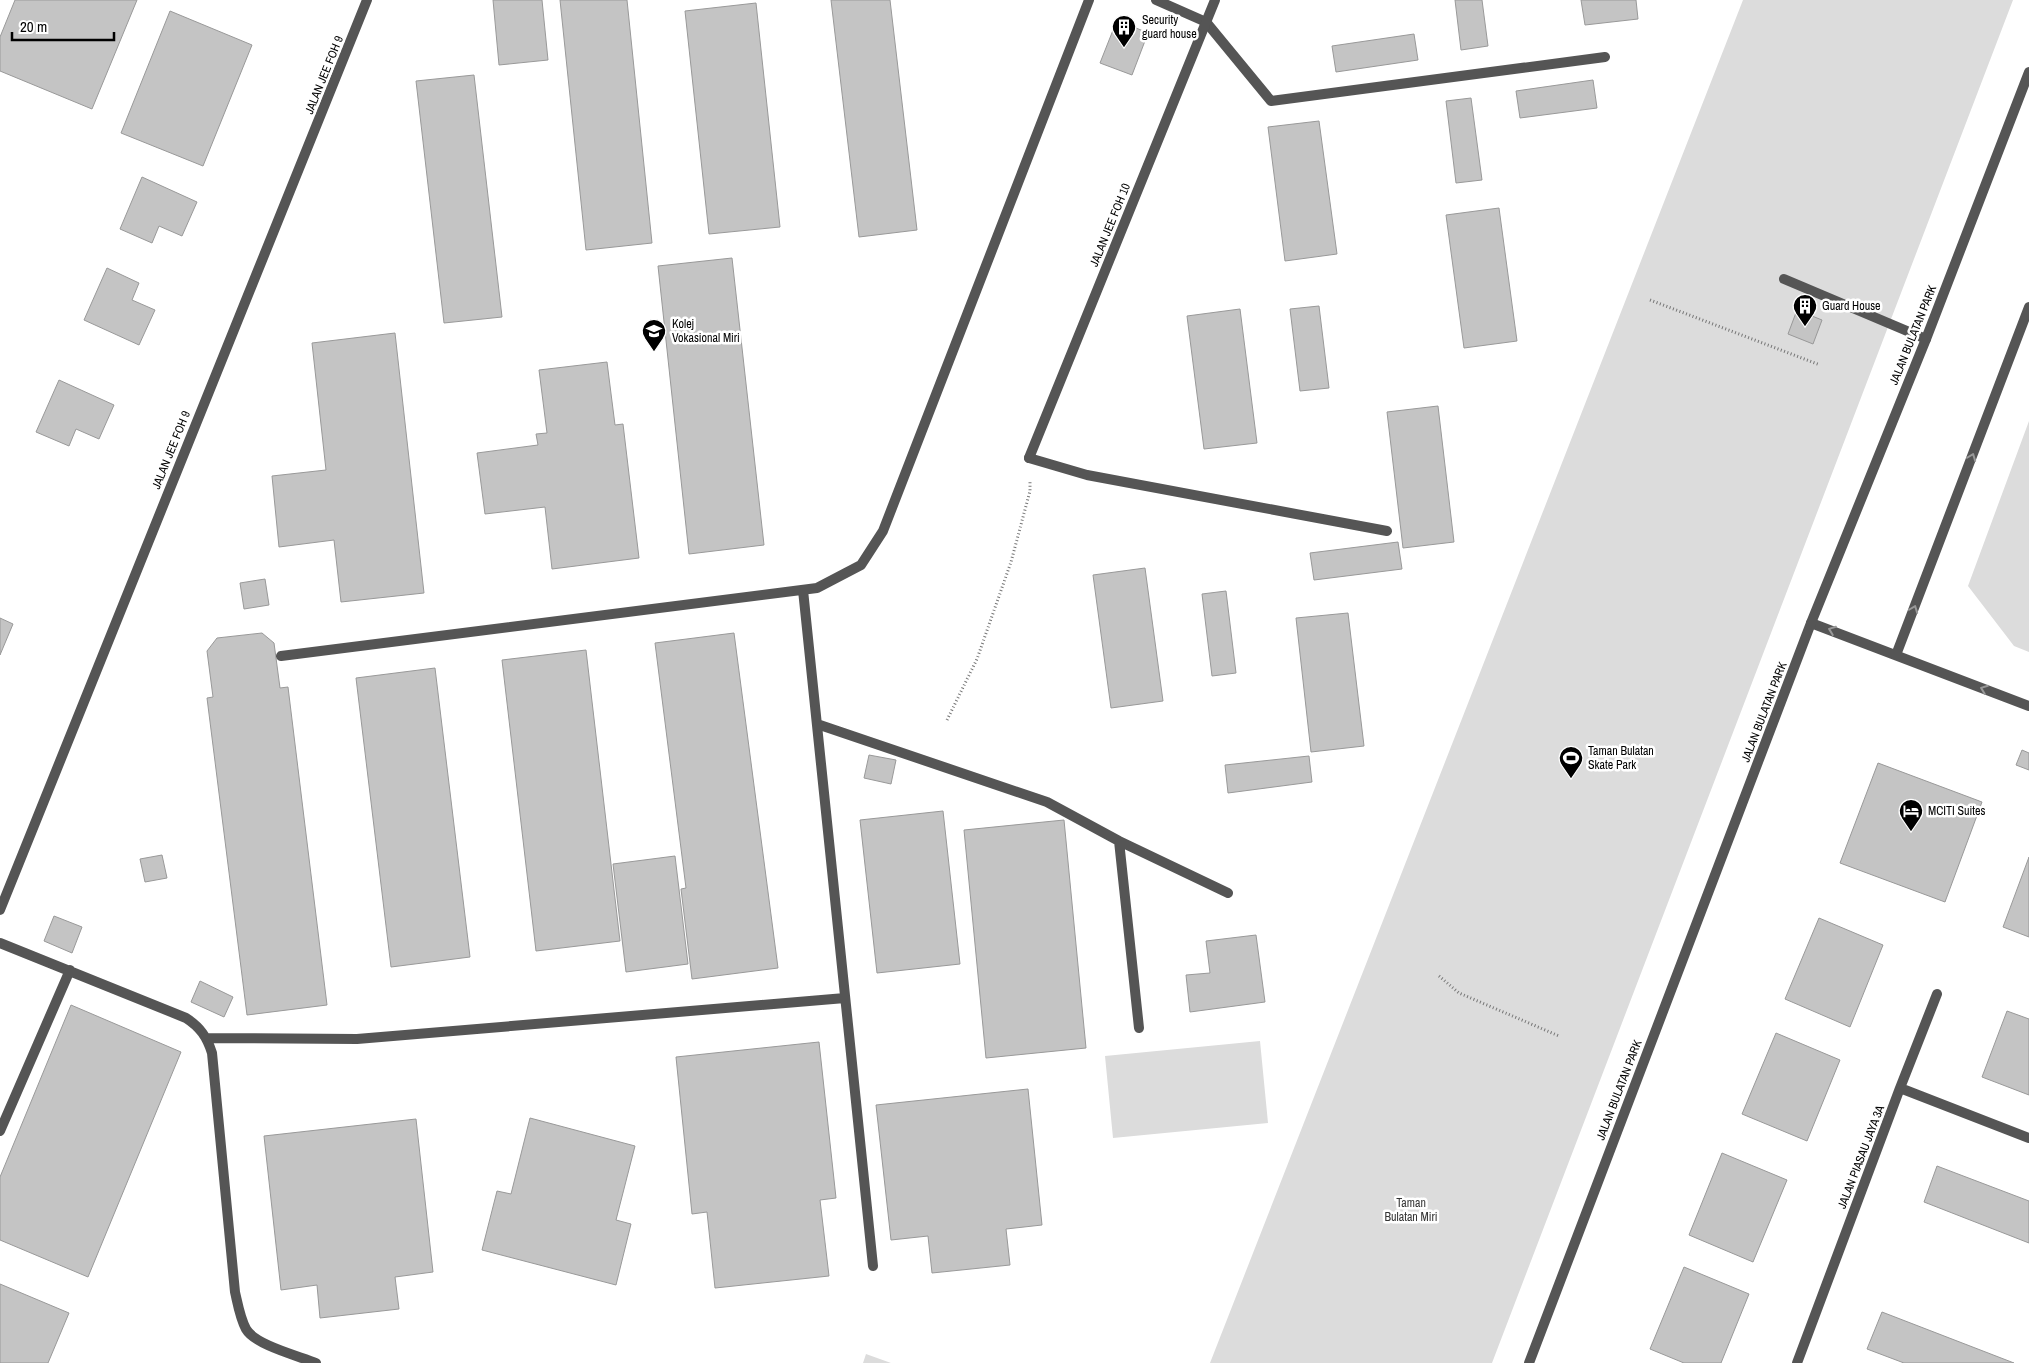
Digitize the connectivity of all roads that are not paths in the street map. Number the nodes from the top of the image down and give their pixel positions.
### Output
1 (367, 0) edge
2 (1089, 0) edge
3 (1156, 0) edge
4 (1214, 0) edge
5 (1206, 22) junction
6 (1605, 57) dead end
7 (2029, 72) edge
8 (1784, 278) dead end
9 (2029, 307) edge
10 (1926, 339) junction
11 (1387, 531) dead end
12 (803, 590) junction
13 (1811, 623) junction
14 (1896, 655) junction
15 (281, 656) dead end
16 (2029, 706) edge
17 (817, 724) junction
18 (1119, 842) junction
19 (1228, 893) dead end
20 (0, 910) edge
21 (0, 943) edge
22 (70, 970) junction
23 (1937, 994) dead end
24 (845, 998) junction
25 (1139, 1028) dead end
26 (208, 1038) junction
27 (1900, 1088) junction
28 (0, 1131) edge
29 (2029, 1138) edge
30 (873, 1266) dead end
31 (316, 1363) edge
32 (1529, 1363) edge
33 (1797, 1363) edge

1 - 20 street, JALAN JEE FOH 9
2 - 12 street
3 - 5 street
4 - 5 street, JALAN JEE FOH 10
5 - 6 street
5 - 11 street, JALAN JEE FOH 10
7 - 10 street, JALAN BULATAN PARK
8 - 10 street
14 -> 9 street
10 - 13 street, JALAN BULATAN PARK
12 - 15 street
12 - 17 street
14 -> 13 street
13 - 32 street, JALAN BULATAN PARK
16 -> 14 street
17 - 18 street
17 - 24 street
18 - 19 street
18 - 25 street
21 - 22 street
22 - 26 street
22 - 28 street
23 - 27 street, JALAN PIASAU JAYA 3A
24 - 26 street
24 - 30 street
26 - 31 street
27 - 29 street
27 - 33 street, JALAN PIASAU JAYA 3A

